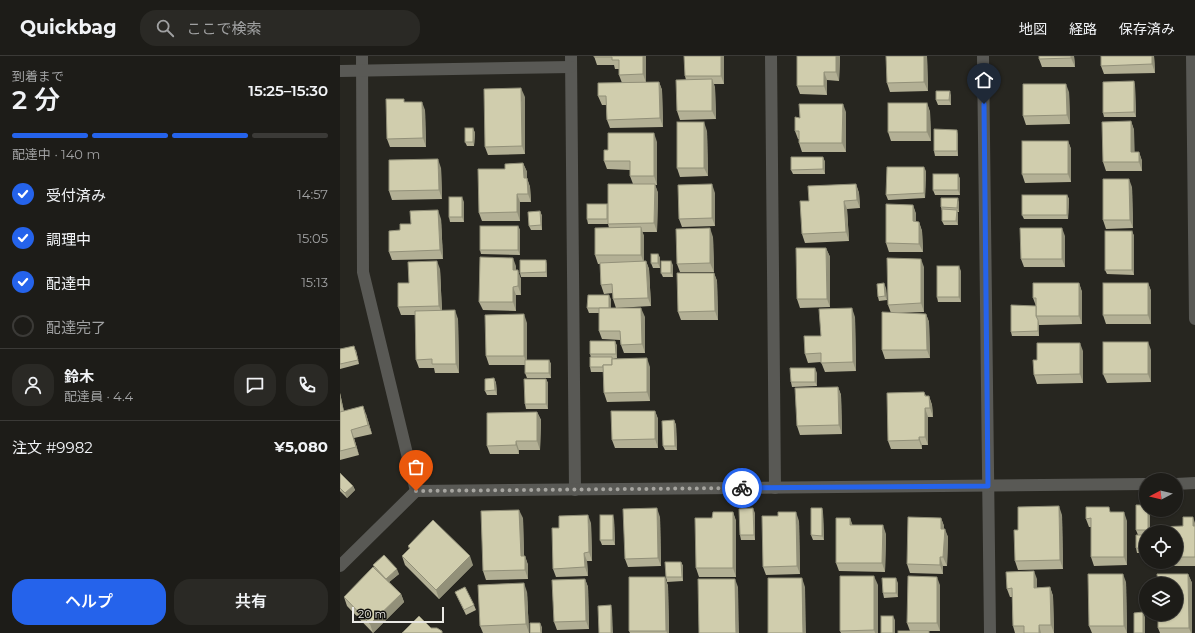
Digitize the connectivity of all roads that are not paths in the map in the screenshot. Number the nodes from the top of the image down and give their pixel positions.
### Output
1 (362, 56) edge
2 (771, 56) edge
3 (983, 56) edge
4 (1192, 56) edge
5 (571, 62) edge
6 (362, 70) junction
7 (340, 71) edge
8 (1195, 319) edge
9 (1195, 483) edge
10 (1139, 484) edge
11 (1183, 484) edge
12 (988, 486) junction
13 (775, 488) junction
14 (575, 490) junction
15 (416, 491) junction
16 (340, 566) edge
17 (990, 633) edge

1 - 6 street
2 - 13 street
3 - 12 street
4 - 8 street
5 - 6 street
5 - 14 street
6 - 7 street
6 - 15 street
9 - 11 street
10 - 12 street
12 - 13 street
12 - 17 street
13 - 14 street
14 - 15 street
15 - 16 street

